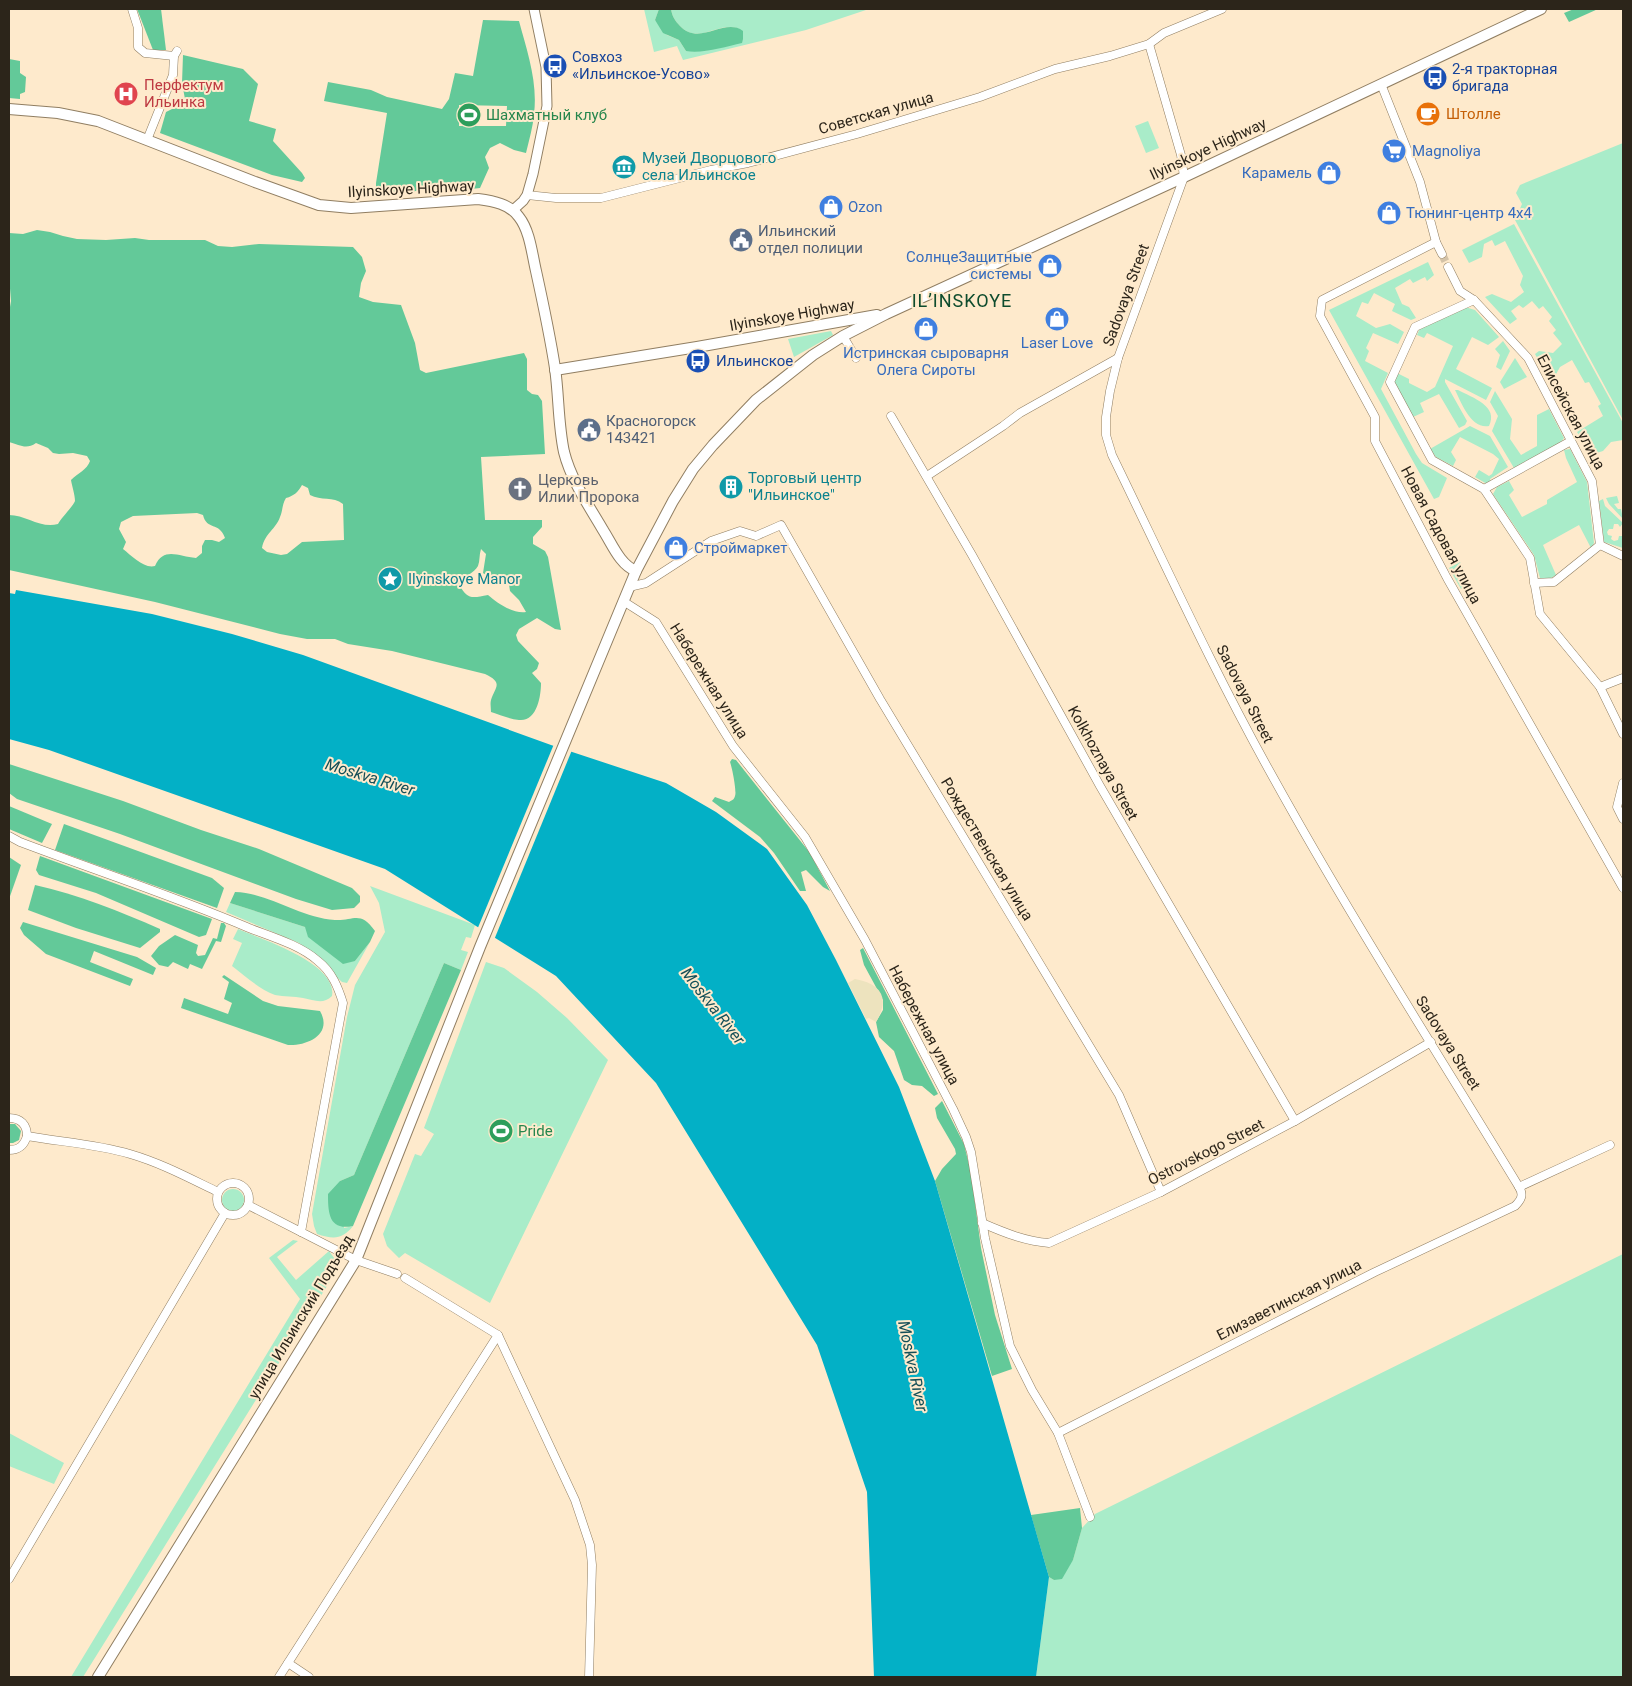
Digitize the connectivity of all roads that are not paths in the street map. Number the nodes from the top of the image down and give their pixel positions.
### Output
1 (132, 9) edge
2 (534, 9) edge
3 (1222, 9) edge
4 (1541, 9) edge
5 (1149, 44) junction
6 (1381, 84) junction
7 (9, 109) edge
8 (147, 140) junction
9 (1184, 177) junction
10 (526, 194) junction
11 (513, 210) junction
12 (1436, 242) junction
13 (1442, 254) tunnel mouth
14 (1448, 267) tunnel mouth
15 (1474, 300) junction
16 (886, 314) junction
17 (842, 336) junction
18 (856, 358) dead end
19 (1118, 358) junction
20 (555, 370) junction
21 (891, 416) dead end
22 (1571, 441) junction
23 (926, 476) junction
24 (1484, 490) junction
25 (1600, 545) junction
26 (1623, 556) edge
27 (636, 571) junction
28 (1534, 583) junction
29 (629, 587) junction
30 (623, 601) junction
31 (1623, 678) edge
32 (1600, 687) junction
33 (573, 722) joint
34 (1623, 734) edge
35 (1623, 782) edge
36 (1623, 819) edge
37 (9, 836) edge
38 (1623, 888) edge
39 (1431, 1042) junction
40 (9, 1118) edge
41 (1295, 1121) junction
42 (27, 1136) junction
43 (1610, 1145) dead end
44 (9, 1150) edge
45 (1519, 1187) junction
46 (218, 1192) junction
47 (1161, 1192) junction
48 (248, 1205) junction
49 (225, 1213) junction
50 (982, 1223) junction
51 (302, 1232) junction
52 (356, 1260) junction
53 (398, 1274) dead end
54 (405, 1278) dead end
55 (498, 1334) junction
56 (1058, 1433) junction
57 (1090, 1517) dead end
58 (9, 1579) edge
59 (288, 1663) junction
60 (98, 1677) edge
61 (279, 1677) edge
62 (309, 1677) edge
63 (589, 1677) edge

1 - 8 street
2 - 10 street
3 - 5 street, Советская улица
4 - 6 main road, Ilyinskoye Highway
5 - 9 street
5 - 10 street, Советская улица
6 - 9 main road, Ilyinskoye Highway
6 - 12 street
7 - 8 main road, Ilyinskoye Highway
8 - 11 main road, Ilyinskoye Highway
9 - 16 main road, Ilyinskoye Highway
9 - 19 street, Sadovaya Street
10 - 11 street
11 - 20 main road
12 - 13 street
12 - 38 street, Новая Садовая улица
14 - 15 street, Елисейская улица
15 - 22 street, Елисейская улица
15 - 24 street
16 - 17 main road, Ilyinskoye Highway
16 - 20 main road, Ilyinskoye Highway
17 - 18 street
17 - 27 main road, Ilyinskoye Highway
19 - 23 street
19 - 39 street, Sadovaya Street
20 - 27 main road
21 - 23 street, Kolkhoznaya Street
22 - 24 street
22 - 25 street, Елисейская улица
23 - 41 street, Kolkhoznaya Street
24 - 28 street
25 - 26 street
25 - 28 street
27 - 29 main road, Ilyinskoye Highway
28 - 32 street
29 - 30 main road, Ilyinskoye Highway
29 - 47 street, Рождественская улица
30 - 33 main road, Ilyinskoye Highway
30 - 50 street, Набережная улица
31 - 32 street
32 - 34 street
33 - 52 main road, улица Ильинский Подъезд
35 - 36 street
37 - 51 street
39 - 41 street, Ostrovskogo Street
39 - 45 street, Sadovaya Street
40 - 42 street
41 - 47 street, Ostrovskogo Street
42 - 44 street
42 - 46 street
43 - 45 street
45 - 56 street, Елизаветинская улица
46 - 48 street
46 - 49 street
47 - 50 street, Ostrovskogo Street
48 - 49 street
48 - 51 street
49 - 58 street
50 - 56 street, Набережная улица
51 - 52 street
52 - 53 street
52 - 60 main road, улица Ильинский Подъезд
54 - 55 street
55 - 59 street
55 - 63 street
56 - 57 street, Набережная улица
59 - 61 street
59 - 62 street

